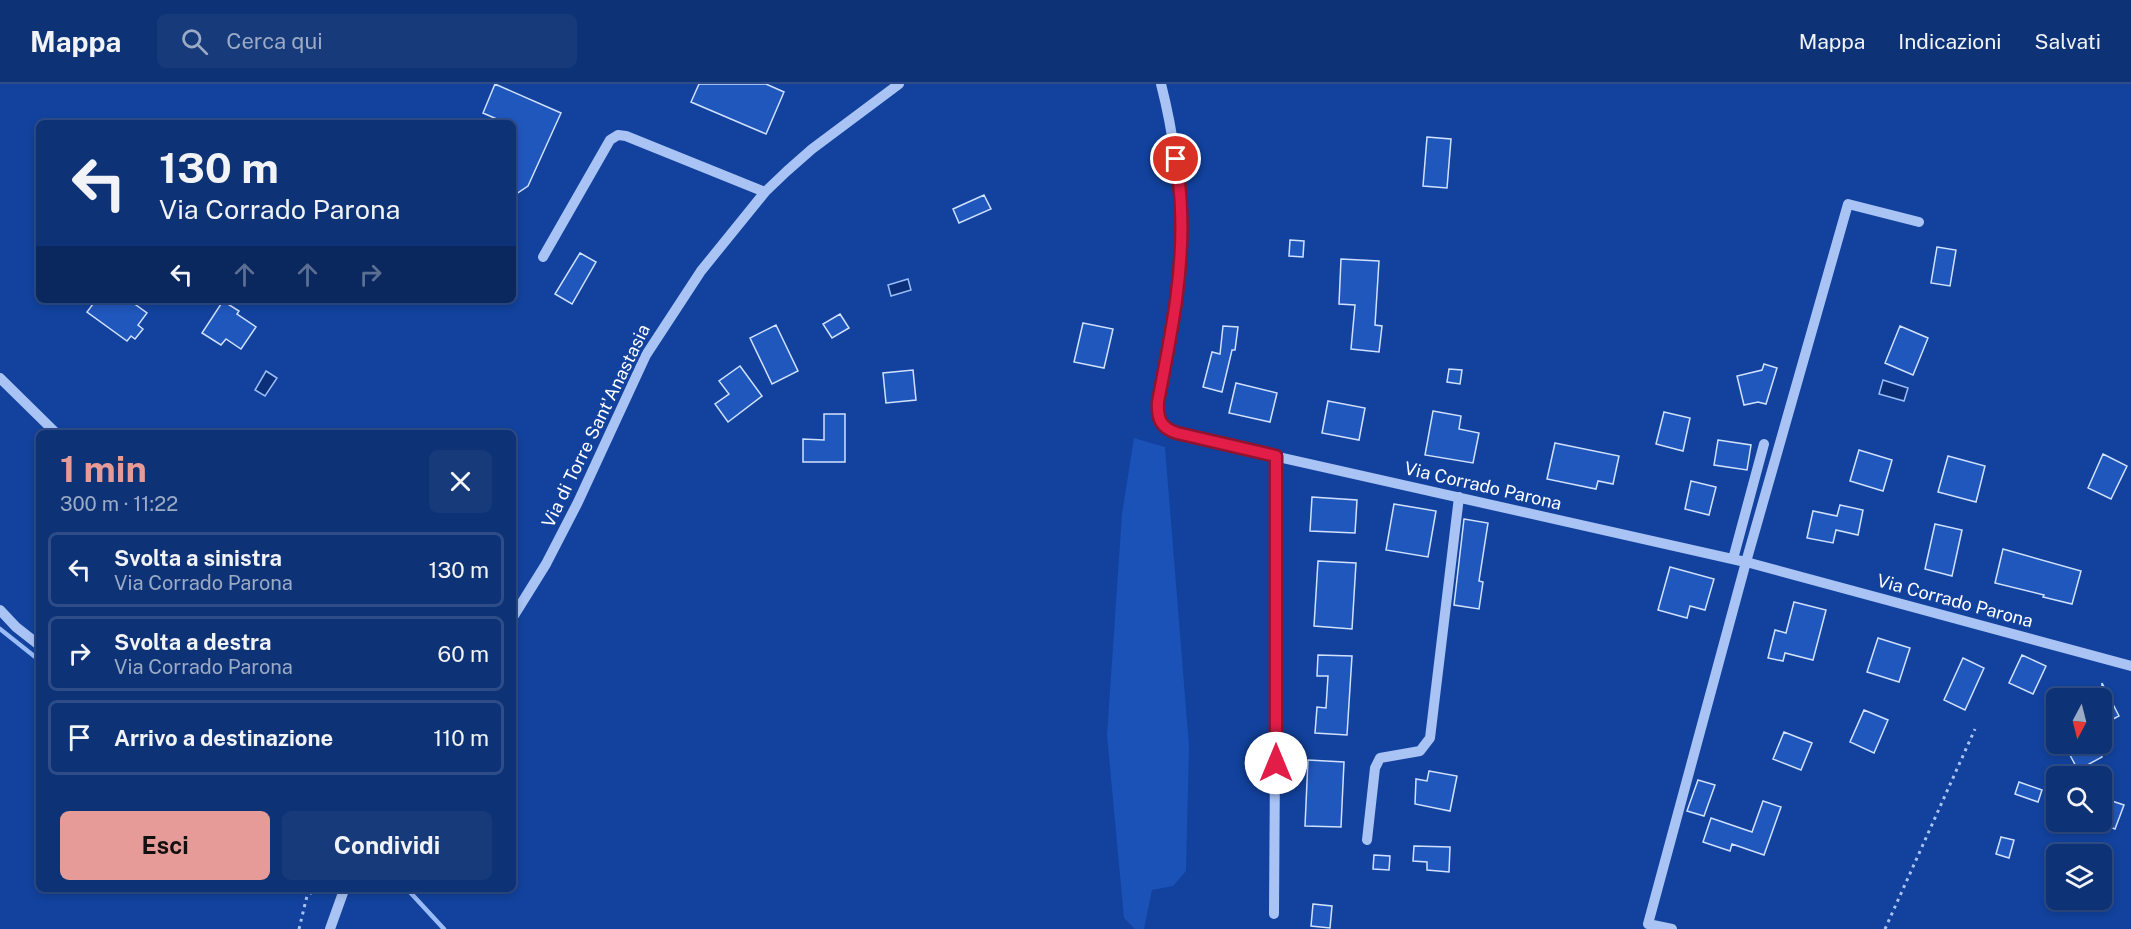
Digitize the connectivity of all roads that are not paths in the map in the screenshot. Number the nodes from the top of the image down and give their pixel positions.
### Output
1 (899, 84) edge
2 (1161, 84) edge
3 (765, 192) junction
4 (1919, 222) dead end
5 (543, 257) dead end
6 (0, 378) edge
7 (53, 430) edge
8 (1764, 444) dead end
9 (1276, 456) junction
10 (1459, 497) junction
11 (1733, 560) junction
12 (1746, 562) junction
13 (0, 610) edge
14 (516, 612) edge
15 (36, 643) edge
16 (2131, 666) edge
17 (1367, 840) dead end
18 (343, 892) edge
19 (1274, 914) dead end
20 (330, 929) edge
21 (1672, 929) edge

1 - 3 street, Via di Torre Sant'Anastasia
2 - 9 street, Via Corrado Parona
3 - 5 street
3 - 14 street, Via di Torre Sant'Anastasia
4 - 12 street
6 - 7 street
8 - 11 street
9 - 10 street, Via Corrado Parona
9 - 19 street
10 - 11 street, Via Corrado Parona
10 - 17 street
11 - 12 street, Via Corrado Parona
12 - 16 street, Via Corrado Parona
12 - 21 street
13 - 15 street
18 - 20 street

